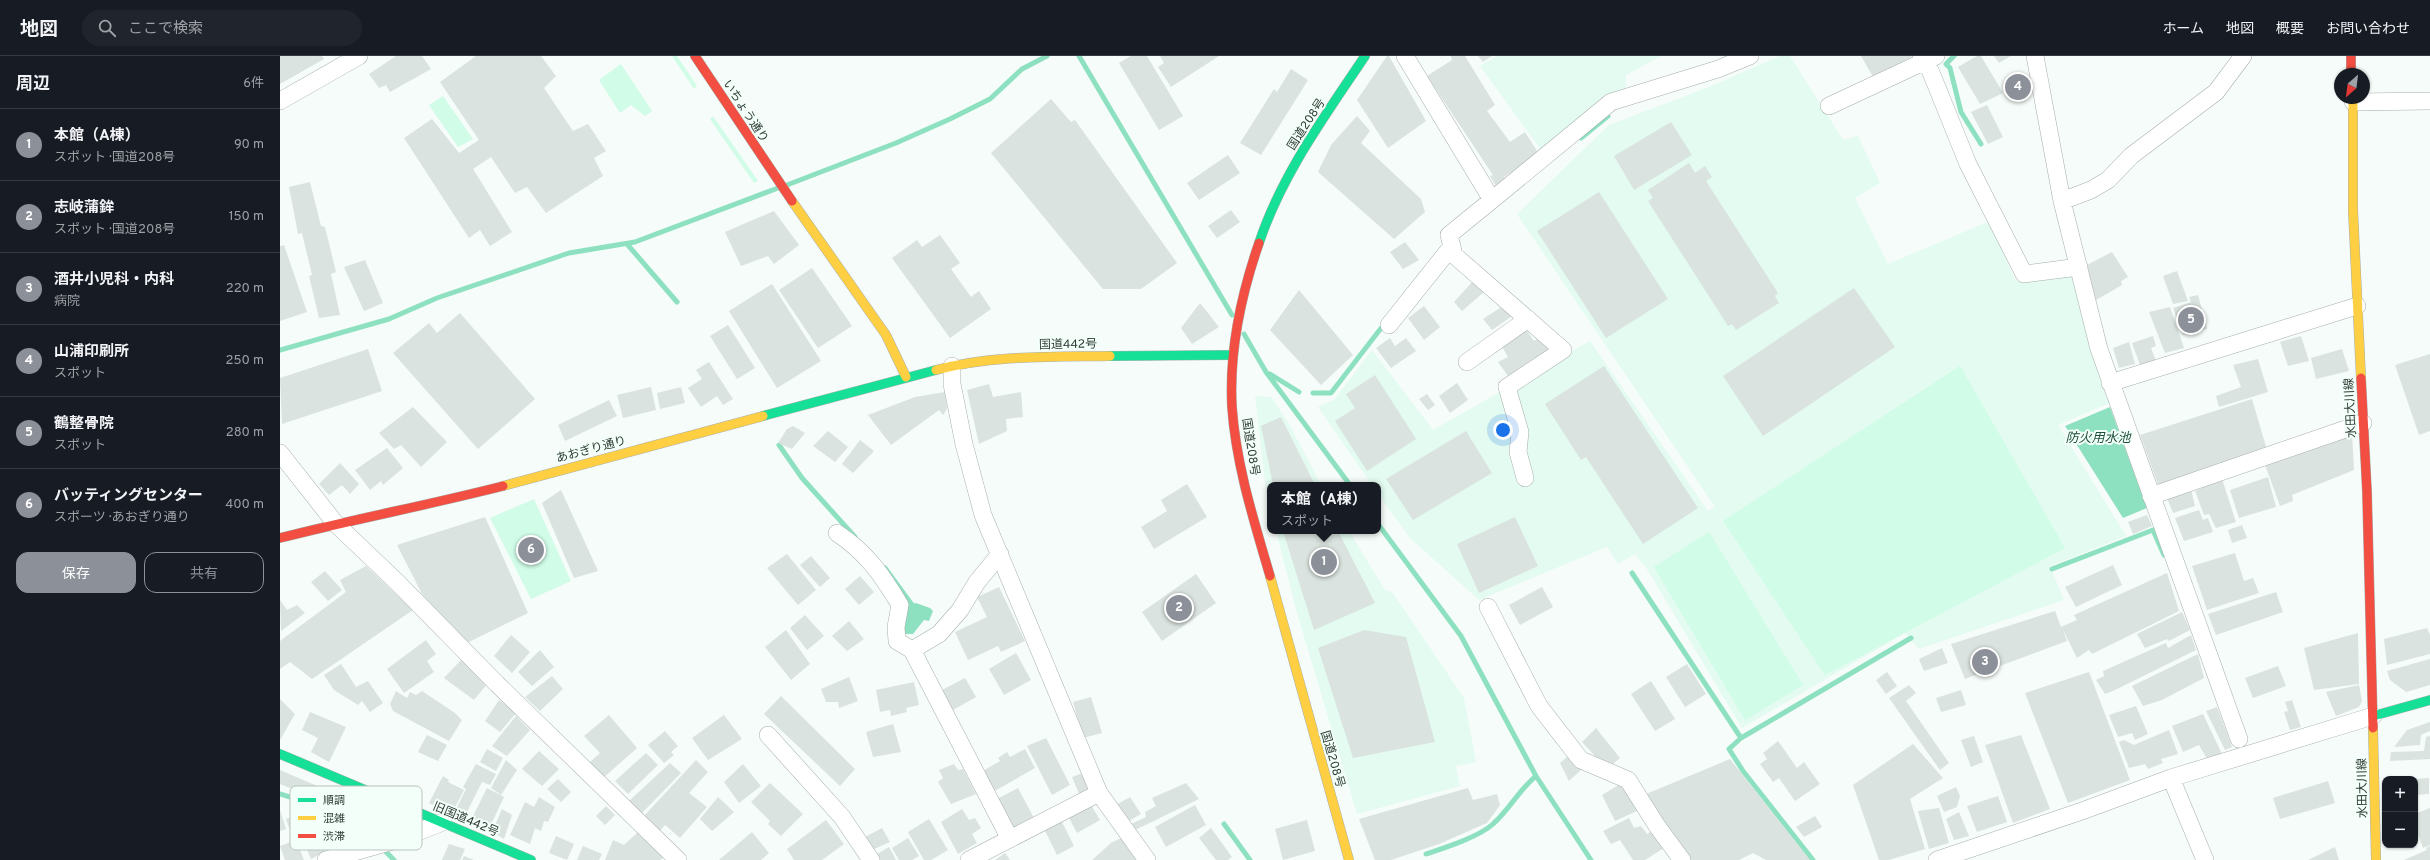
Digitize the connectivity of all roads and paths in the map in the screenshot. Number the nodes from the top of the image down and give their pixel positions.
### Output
1 (359, 56) edge
2 (695, 56) edge
3 (1365, 56) edge
4 (1405, 56) edge
5 (1750, 56) edge
6 (2035, 56) edge
7 (2243, 56) edge
8 (2350, 56) edge
9 (1928, 58) edge
10 (2351, 68) edge
11 (2370, 100) edge
12 (280, 101) edge
13 (2430, 101) edge
14 (2353, 104) edge
15 (1829, 106) dead end
16 (1492, 200) junction
17 (2062, 201) junction
18 (1452, 246) junction
19 (2079, 267) junction
20 (2357, 306) junction
21 (1528, 319) junction
22 (1389, 325) dead end
23 (1233, 355) junction
24 (1467, 362) dead end
25 (952, 366) junction
26 (906, 377) junction
27 (2110, 383) junction
28 (2363, 422) junction
29 (280, 453) edge
30 (1525, 478) dead end
31 (2151, 496) junction
32 (336, 524) junction
33 (837, 533) dead end
34 (280, 538) edge
35 (1000, 554) junction
36 (1488, 607) dead end
37 (912, 650) junction
38 (2430, 700) edge
39 (2373, 716) junction
40 (768, 735) dead end
41 (2239, 739) dead end
42 (280, 754) edge
43 (2170, 778) junction
44 (357, 786) edge
45 (1099, 793) junction
46 (422, 813) edge
47 (443, 822) junction
48 (422, 830) edge
49 (1010, 839) junction
50 (361, 850) edge
51 (326, 860) edge
52 (531, 860) edge
53 (678, 860) edge
54 (871, 860) edge
55 (969, 860) edge
56 (1147, 860) edge
57 (1349, 860) edge
58 (1682, 860) edge
59 (1936, 860) edge
60 (2205, 860) edge
61 (2376, 860) edge

1 - 12 street
2 - 26 main road, いちょう通り
3 - 23 main road, 国道208号
4 - 16 street
5 - 16 street
6 - 17 street
7 - 17 street
8 - 10 main road
9 - 15 street
9 - 19 street
11 - 13 street
14 - 20 main road, 水田大川線
16 - 18 street
17 - 19 street
18 - 21 street
18 - 22 street
19 - 27 street
20 - 27 street
20 - 28 main road, 水田大川線
21 - 24 street
21 - 30 street
23 - 25 main road, 国道442号
23 - 57 main road, 国道208号
25 - 26 main road, 国道442号
25 - 35 street
26 - 32 main road, あおぎり通り
27 - 31 street
28 - 31 street
28 - 39 main road, 水田大川線
29 - 32 street
31 - 41 street
32 - 34 main road, あおぎり通り
32 - 53 street
33 - 37 street
35 - 37 street
35 - 45 street
36 - 58 street
37 - 49 street
38 - 39 main road
39 - 43 street
39 - 61 main road, 水田大川線
40 - 54 street
42 - 44 main road, 旧国道442号
43 - 59 street
43 - 60 street
45 - 49 street
45 - 56 street
46 - 47 main road, 旧国道442号
47 - 48 street
47 - 52 main road, 旧国道442号
49 - 55 street
50 - 51 street

